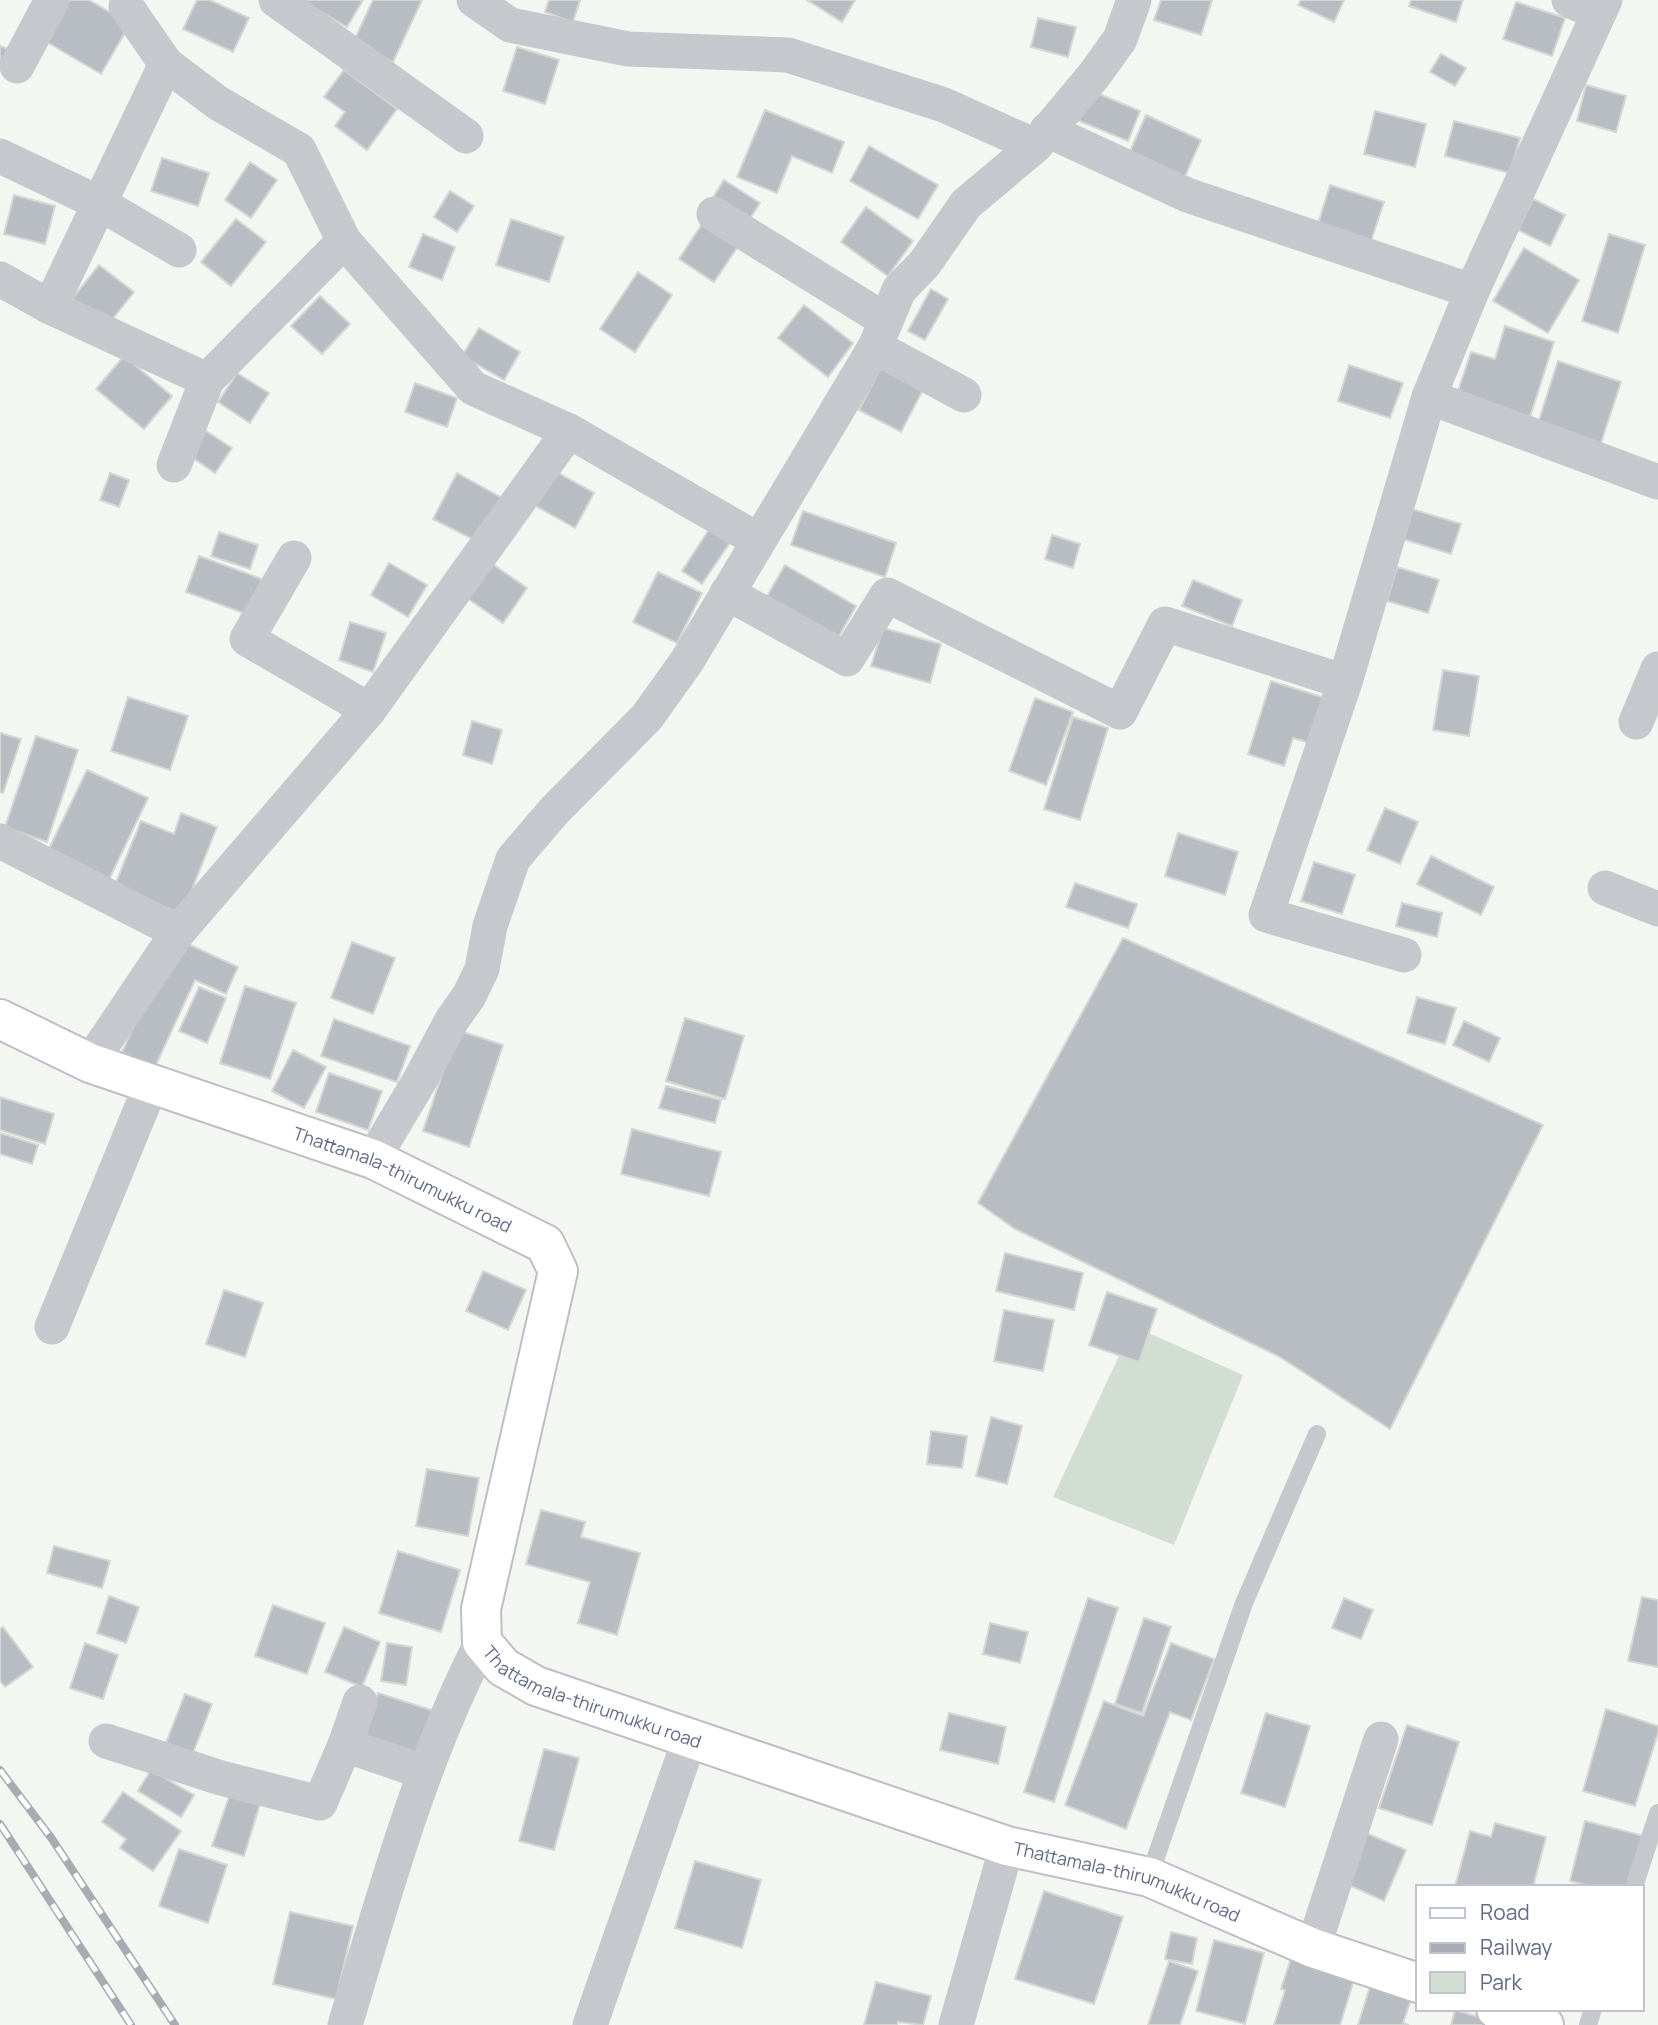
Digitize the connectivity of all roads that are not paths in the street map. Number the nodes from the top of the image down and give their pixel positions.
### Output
1 (52, 0) edge
2 (276, 0) edge
3 (474, 0) edge
4 (1134, 0) edge
5 (124, 2) edge
6 (1591, 4) edge
7 (166, 64) junction
8 (17, 66) dead end
9 (466, 136) dead end
10 (1041, 138) junction
11 (0, 156) edge
12 (99, 203) junction
13 (714, 214) dead end
14 (344, 240) junction
15 (179, 250) dead end
16 (0, 279) edge
17 (1472, 291) junction
18 (50, 307) junction
19 (880, 333) junction
20 (207, 380) junction
21 (964, 395) dead end
22 (1429, 397) junction
23 (569, 431) junction
24 (174, 465) dead end
25 (1658, 482) edge
26 (758, 540) junction
27 (294, 558) dead end
28 (727, 593) junction
29 (1658, 669) edge
30 (1345, 682) junction
31 (369, 710) junction
32 (1636, 722) dead end
33 (0, 841) edge
34 (1605, 888) dead end
35 (1658, 909) edge
36 (178, 932) junction
37 (1404, 956) dead end
38 (0, 1019) edge
39 (90, 1063) junction
40 (151, 1085) junction
41 (373, 1159) junction
42 (52, 1327) dead end
43 (1317, 1434) dead end
44 (482, 1642) junction
45 (360, 1702) dead end
46 (690, 1738) junction
47 (1381, 1739) dead end
48 (106, 1741) dead end
49 (345, 1745) junction
50 (424, 1772) junction
51 (1658, 1813) edge
52 (1007, 1846) junction
53 (1149, 1877) junction
54 (1635, 1885) edge
55 (1313, 1948) junction
56 (1416, 1982) edge
57 (1502, 2011) edge
58 (345, 2025) edge
59 (590, 2025) edge
60 (956, 2025) edge
61 (1544, 2025) edge

1 - 8 street
2 - 9 street
3 - 10 street
4 - 10 street
5 - 7 street
6 - 17 street
7 - 12 street
7 - 14 street
10 - 17 street
10 - 19 street
11 - 12 street
12 - 15 street
12 - 18 street
13 - 19 street
14 - 20 street
14 - 23 street
16 - 18 street
17 - 22 street
18 - 20 street
19 - 21 street
19 - 26 street
20 - 24 street
22 - 25 street
22 - 30 street
23 - 26 street
23 - 31 street
26 - 28 street
27 - 31 street
28 - 30 street
28 - 41 street
29 - 32 street
30 - 37 street
31 - 36 street
33 - 36 street
34 - 35 street
36 - 39 street
38 - 39 street, Thattamala-thirumukku road
39 - 40 street, Thattamala-thirumukku road
40 - 41 street, Thattamala-thirumukku road
40 - 42 street
41 - 44 street, Thattamala-thirumukku road
43 - 53 lane
44 - 46 street, Thattamala-thirumukku road
44 - 50 street
45 - 49 street
46 - 52 street, Thattamala-thirumukku road
46 - 59 street
47 - 55 street
48 - 49 street
49 - 50 street
50 - 58 street
51 - 54 lane
52 - 53 street, Thattamala-thirumukku road
52 - 60 street
53 - 55 street, Thattamala-thirumukku road
55 - 56 street, Thattamala-thirumukku road
57 - 61 street

